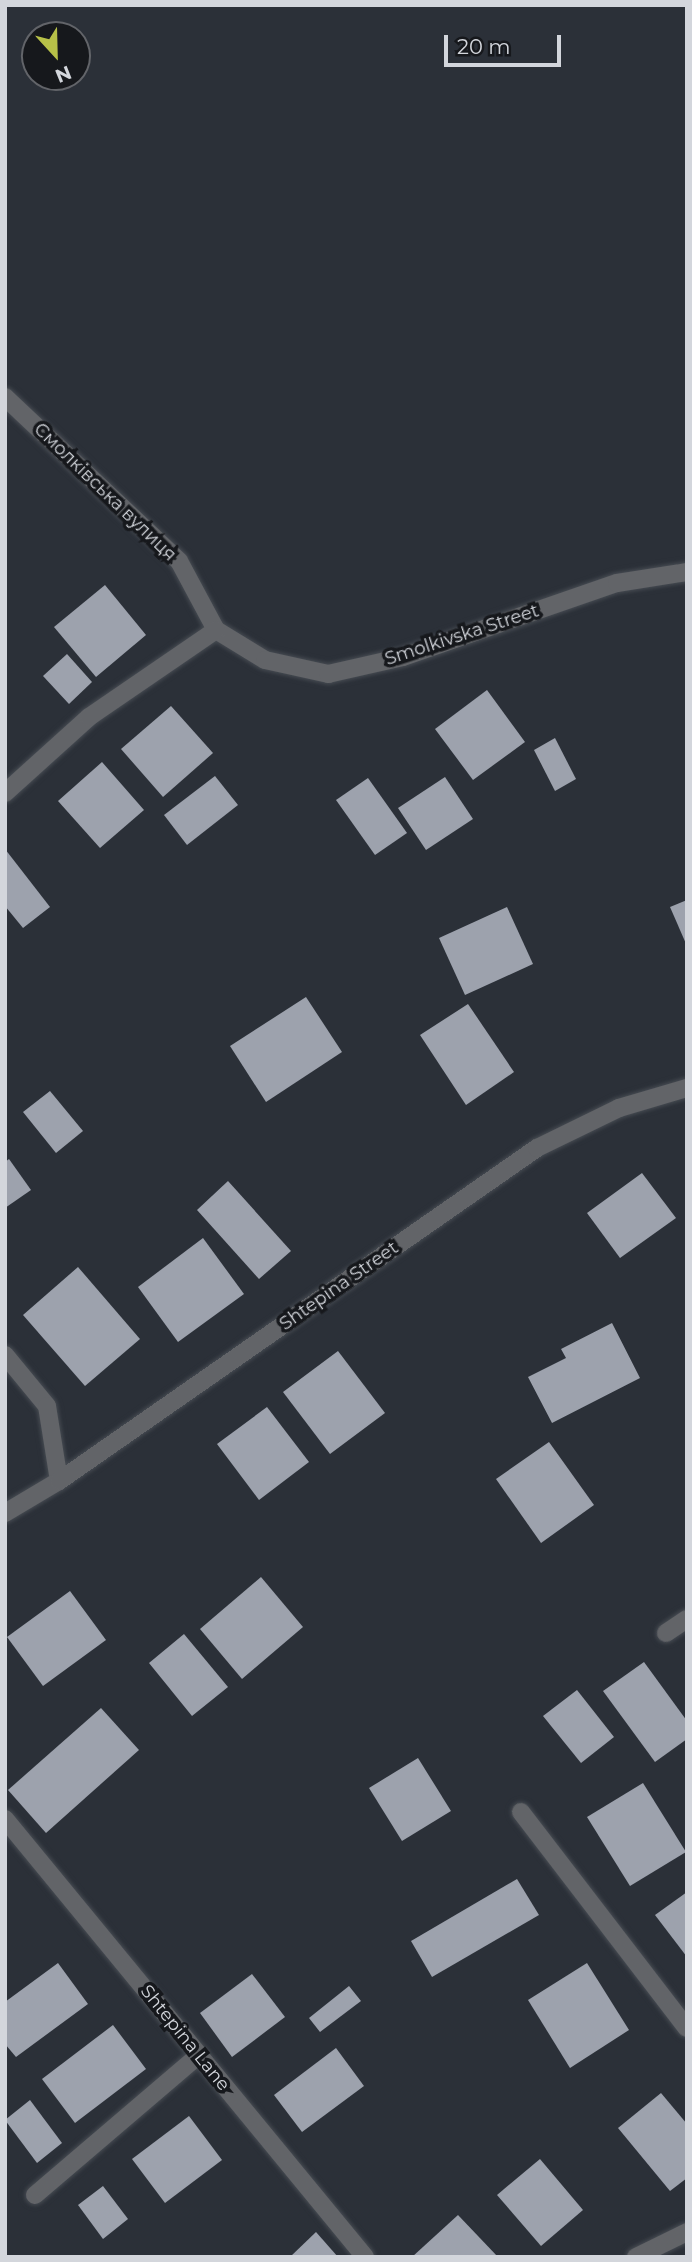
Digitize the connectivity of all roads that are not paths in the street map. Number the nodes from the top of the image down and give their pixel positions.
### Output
1 (5, 397) edge
2 (687, 572) edge
3 (216, 631) junction
4 (5, 793) edge
5 (687, 1088) edge
6 (5, 1355) edge
7 (59, 1481) junction
8 (5, 1513) edge
9 (687, 1619) edge
10 (666, 1633) dead end
11 (521, 1812) dead end
12 (5, 1819) edge
13 (687, 2028) edge
14 (199, 2055) junction
15 (35, 2195) dead end
16 (687, 2232) edge
17 (365, 2257) edge
18 (636, 2257) edge

1 - 3 street, Смолківська вулиця
2 - 3 street, Smolkivska Street
3 - 4 street
5 - 7 street, Shtepina Street
6 - 7 street
7 - 8 street, Shtepina Street
9 - 10 street
11 - 13 street
12 - 14 street, Shtepina Lane
14 - 15 street
14 - 17 street, Shtepina Lane
16 - 18 street

